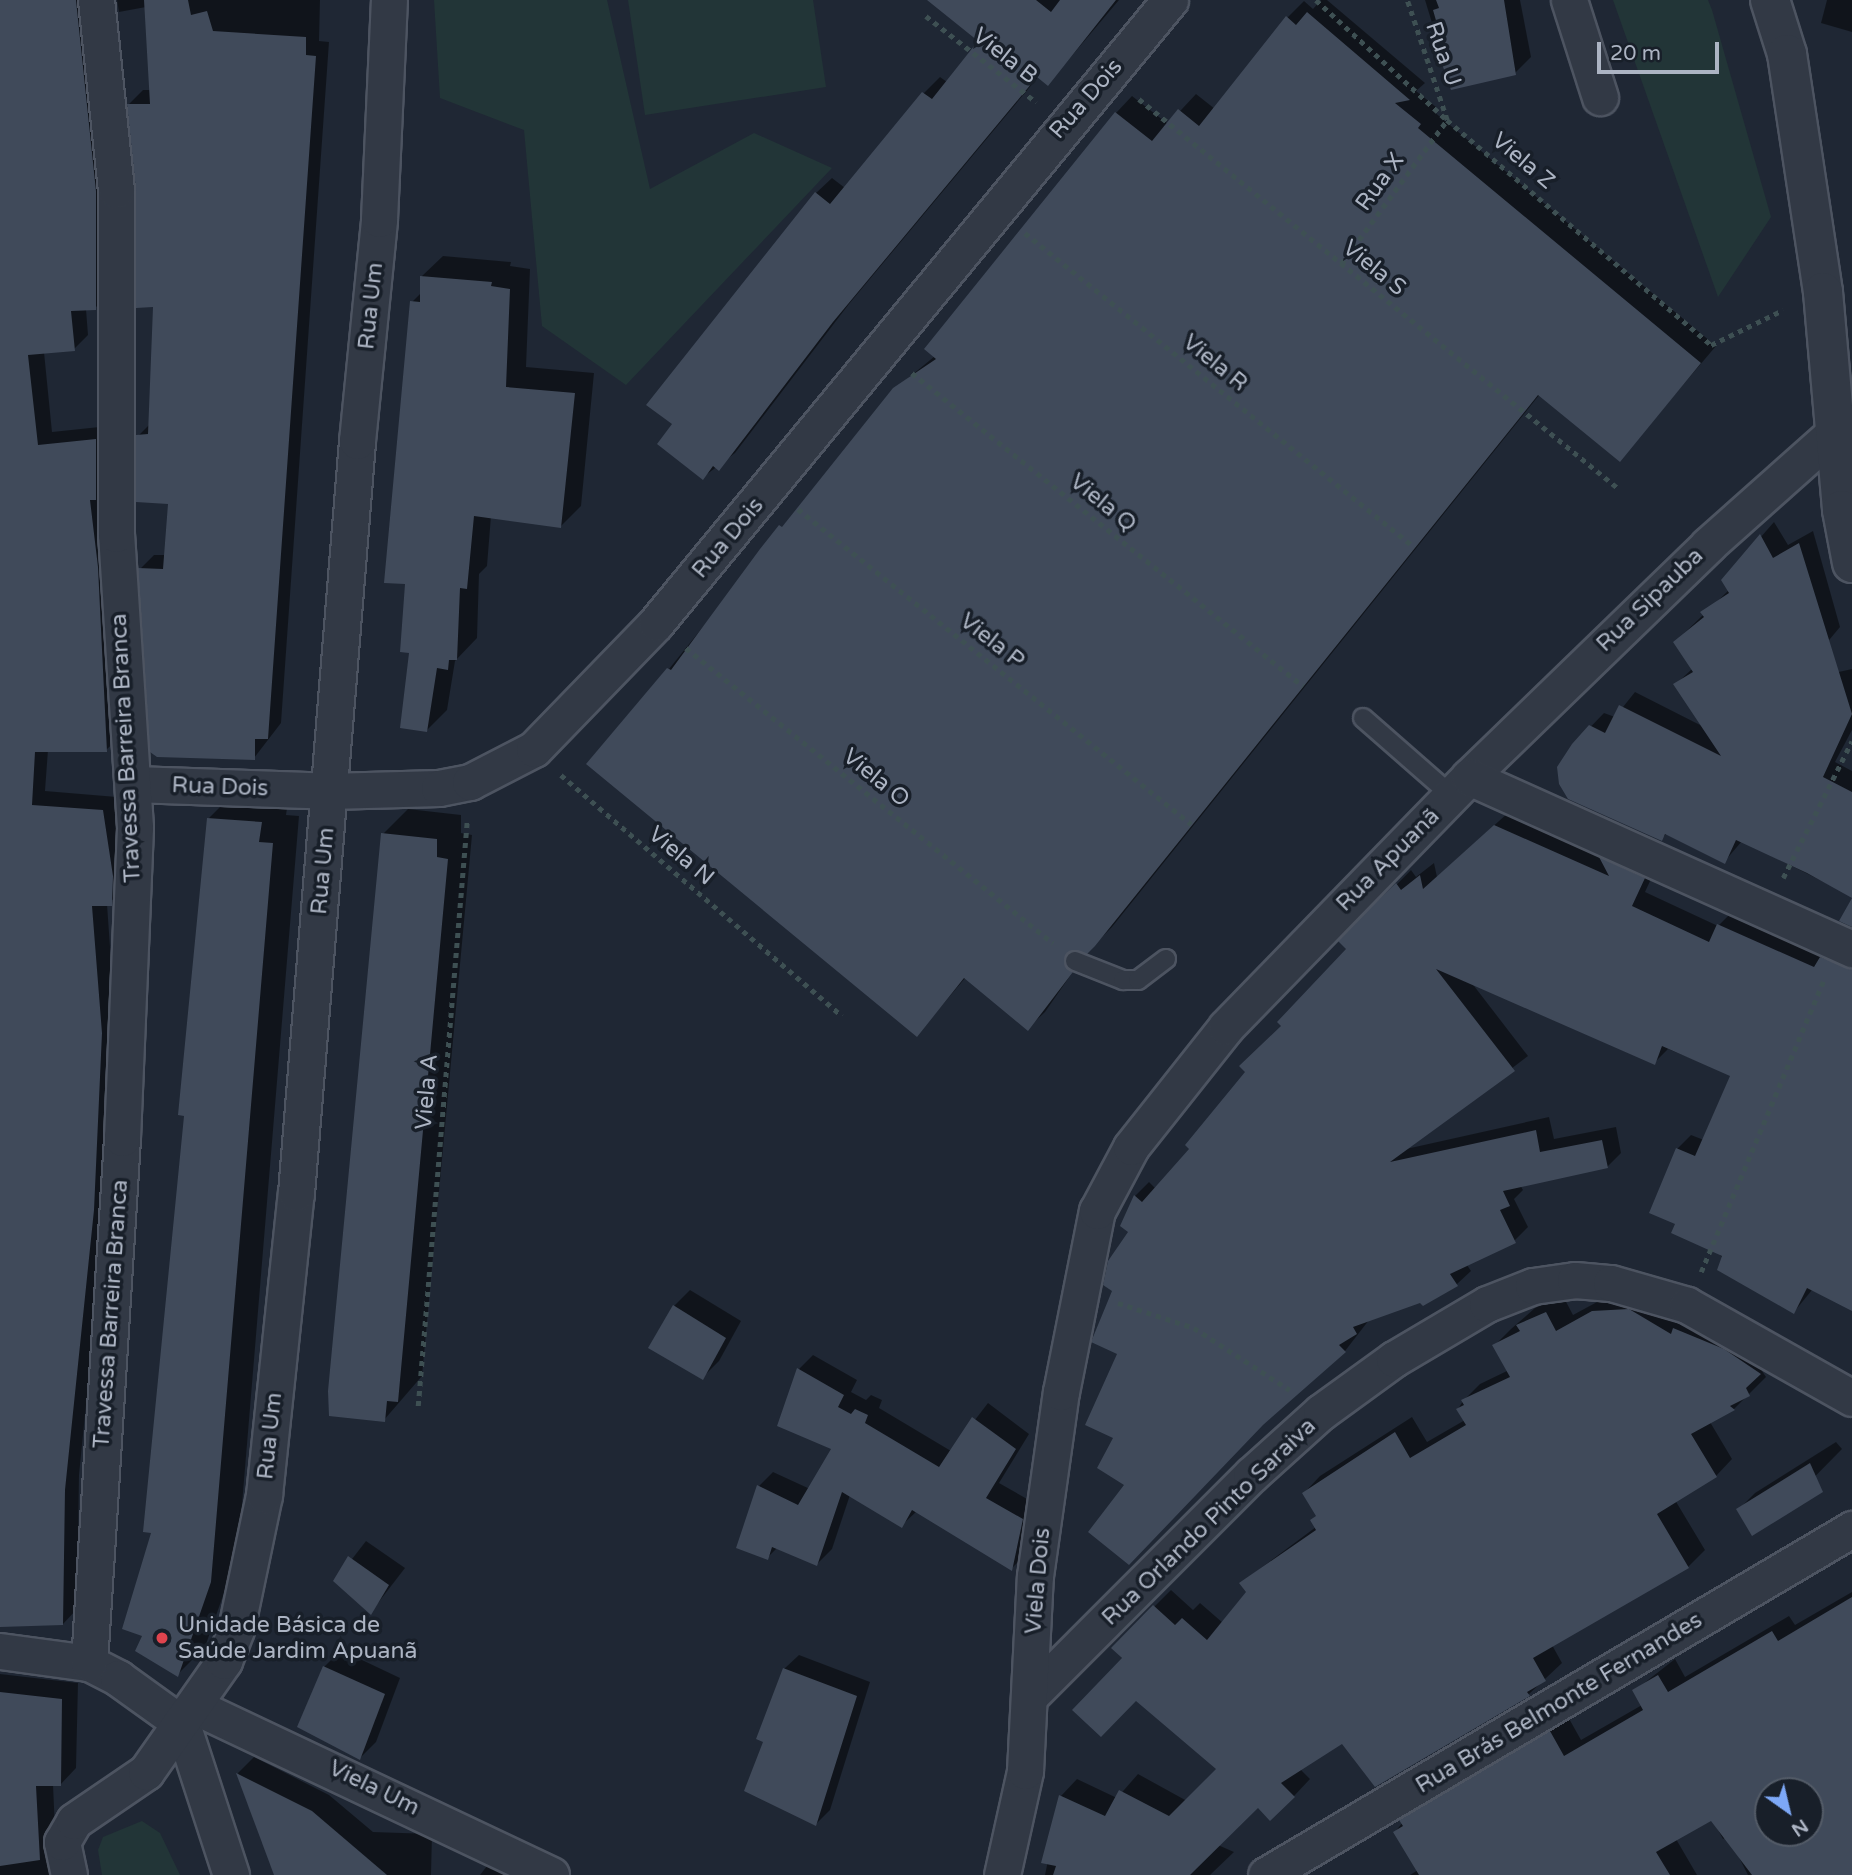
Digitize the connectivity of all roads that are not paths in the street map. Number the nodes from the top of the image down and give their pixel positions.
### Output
1 (96, 0) edge
2 (389, 0) edge
3 (1170, 0) edge
4 (1569, 0) edge
5 (1770, 0) edge
6 (1600, 97) dead end
7 (1837, 430) junction
8 (1852, 563) edge
9 (1363, 718) dead end
10 (133, 785) junction
11 (1460, 786) junction
12 (330, 791) junction
13 (1846, 947) edge
14 (1166, 959) dead end
15 (1076, 961) road end
16 (1079, 1286) joint
17 (1852, 1398) edge
18 (1852, 1529) edge
19 (0, 1651) edge
20 (89, 1663) junction
21 (1031, 1695) junction
22 (188, 1715) junction
23 (69, 1875) edge
24 (230, 1875) edge
25 (551, 1875) edge
26 (1002, 1875) edge
27 (1266, 1875) edge

1 - 10 street, Travessa Barreira Branca
2 - 12 street, Rua Um
3 - 12 street, Rua Dois
4 - 6 street
5 - 7 street
7 - 8 street
7 - 11 street, Rua Sipauba
9 - 11 lane
10 - 12 street, Rua Dois
10 - 20 street, Travessa Barreira Branca
11 - 13 street
11 - 16 street, Rua Apuanã
12 - 22 street, Rua Um
14 - 15 lane
16 - 21 street, Viela Dois
17 - 21 street, Rua Orlando Pinto Saraiva
18 - 27 street, Rua Brás Belmonte Fernandes
19 - 20 street
20 - 22 street, Viela Um
21 - 26 street, Viela Dois
22 - 23 street, Rua Um
22 - 24 street
22 - 25 street, Viela Um

